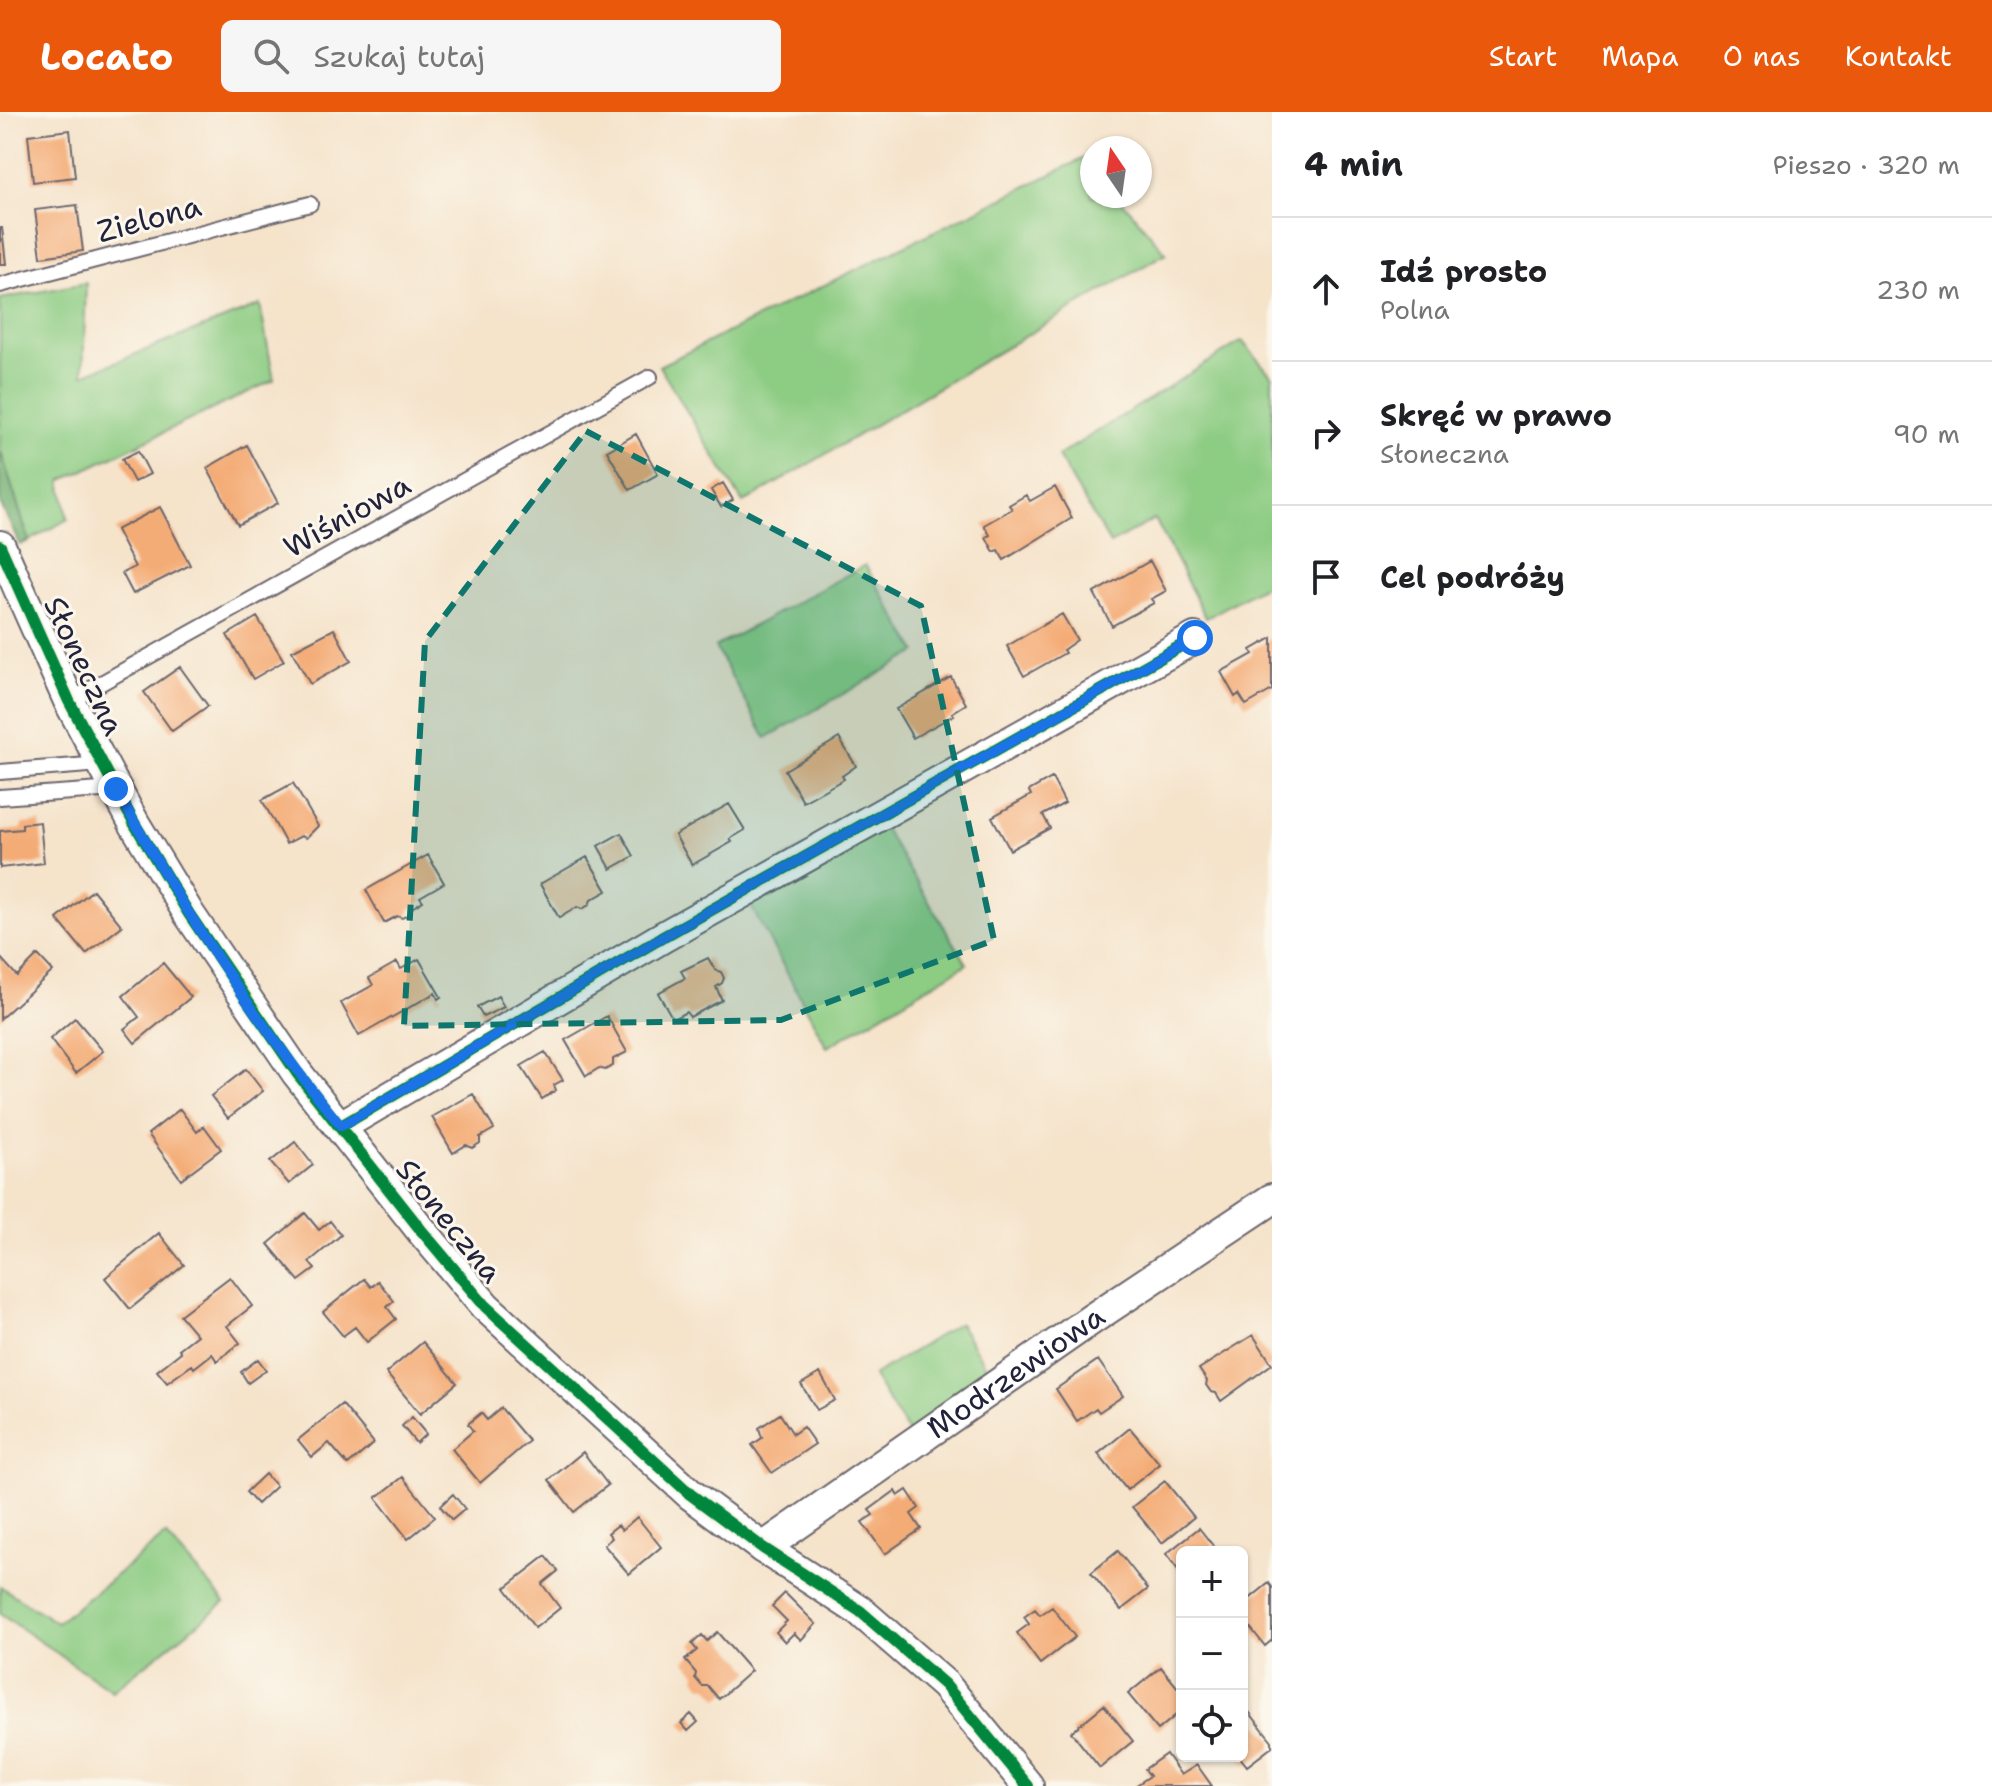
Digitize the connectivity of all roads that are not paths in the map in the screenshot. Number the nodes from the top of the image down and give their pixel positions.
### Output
1 (310, 204) dead end
2 (0, 285) edge
3 (650, 377) dead end
4 (0, 546) edge
5 (1195, 638) dead end
6 (69, 701) junction
7 (0, 772) edge
8 (108, 777) junction
9 (0, 797) edge
10 (341, 1126) junction
11 (1272, 1199) edge
12 (763, 1548) junction
13 (1028, 1786) edge

1 - 2 lane, Zielona
3 - 6 lane, Wiśniowa
4 - 6 street, Słoneczna
5 - 10 street
6 - 8 street, Słoneczna
7 - 8 lane
8 - 9 lane
8 - 10 street, Słoneczna
10 - 12 street, Słoneczna
11 - 12 street, Modrzewiowa
12 - 13 street, Słoneczna

